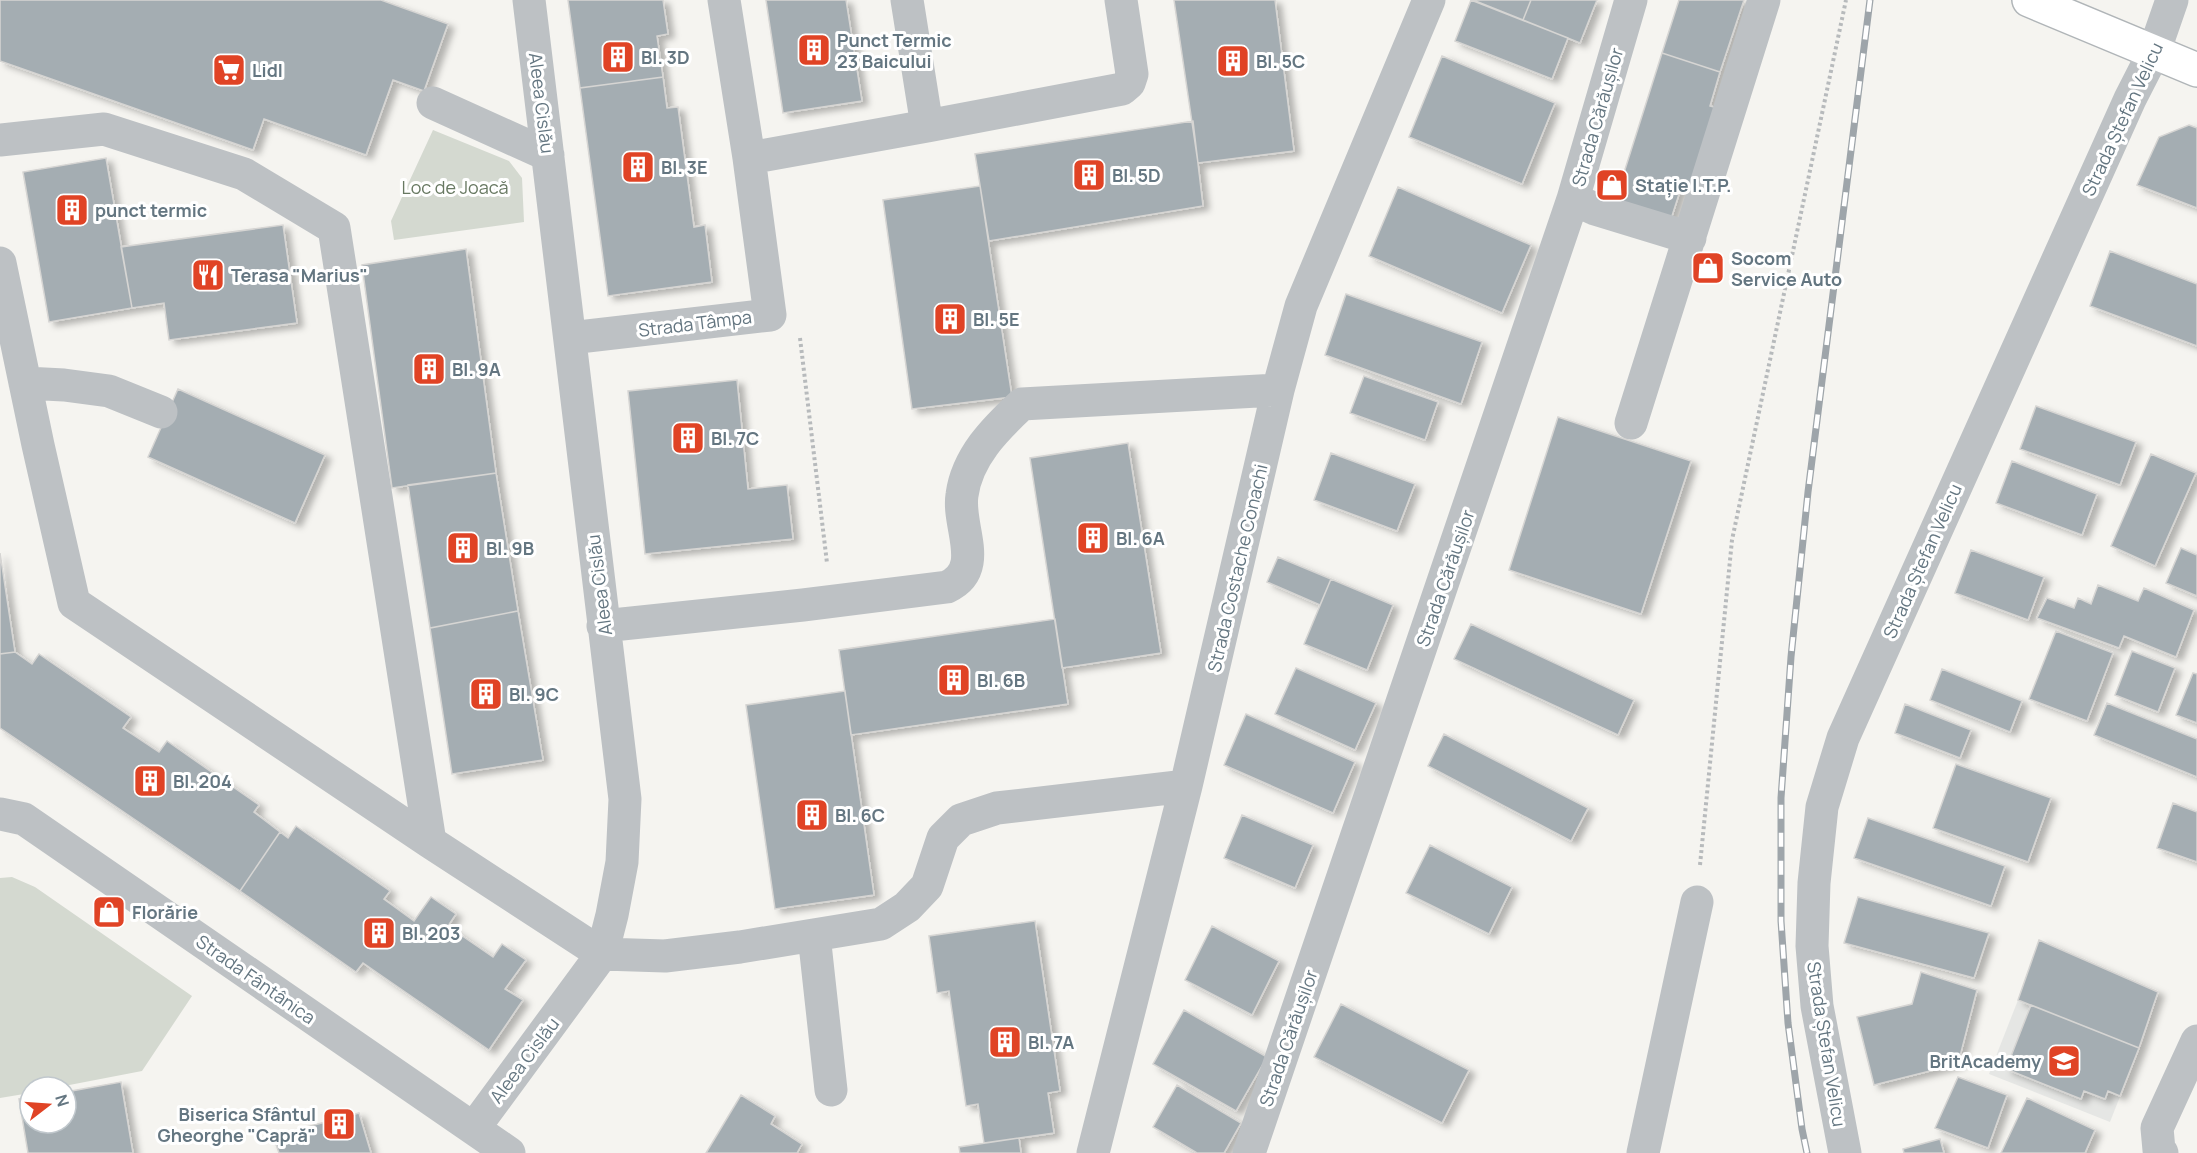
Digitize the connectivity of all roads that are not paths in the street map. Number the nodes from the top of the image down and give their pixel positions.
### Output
1 (529, 0) edge
2 (724, 0) edge
3 (907, 0) edge
4 (1121, 0) edge
5 (1429, 0) edge
6 (1631, 0) edge
7 (1764, 0) edge
8 (2029, 0) edge
9 (2172, 0) edge
10 (2154, 52) junction
11 (2197, 70) edge
12 (433, 103) dead end
13 (927, 126) junction
14 (0, 140) edge
15 (548, 155) junction
16 (749, 158) junction
17 (1573, 199) junction
18 (1690, 238) junction
19 (0, 263) edge
20 (570, 338) junction
21 (25, 383) junction
22 (1278, 390) junction
23 (161, 412) dead end
24 (1631, 423) dead end
25 (603, 626) junction
26 (1186, 786) junction
27 (0, 814) edge
28 (430, 842) junction
29 (1696, 902) road end
30 (814, 935) junction
31 (602, 954) junction
32 (2197, 1041) edge
33 (831, 1090) dead end
34 (474, 1128) junction
35 (509, 1153) edge
36 (1093, 1153) edge
37 (1249, 1153) edge
38 (1643, 1153) edge
39 (1845, 1153) edge
40 (2162, 1153) edge

1 - 15 street, Aleea Cislău
2 - 16 street, Strada Tâmpa
3 - 13 street
4 - 13 street
5 - 22 street, Strada Costache Conachi
6 - 17 street, Strada Cărăușilor
7 - 18 street
8 - 10 main road
9 - 10 street, Strada Ștefan Velicu
10 - 11 main road
10 - 39 street, Strada Ștefan Velicu
12 - 15 street
13 - 16 street
14 - 28 street
15 - 20 street, Aleea Cislău
16 - 20 street, Strada Tâmpa
17 - 18 street
17 - 37 street, Strada Cărăușilor
18 - 24 street
19 - 21 street
20 - 25 street, Aleea Cislău
21 - 23 street
21 - 28 street
22 - 25 street
22 - 26 street, Strada Costache Conachi
25 - 31 street, Aleea Cislău
26 - 30 street
26 - 36 street, Strada Costache Conachi
27 - 34 street, Strada Fântânica
28 - 31 street
29 - 38 street
30 - 31 street
30 - 33 street
31 - 34 street, Aleea Cislău
32 - 40 street
34 - 35 street, Strada Fântânica

